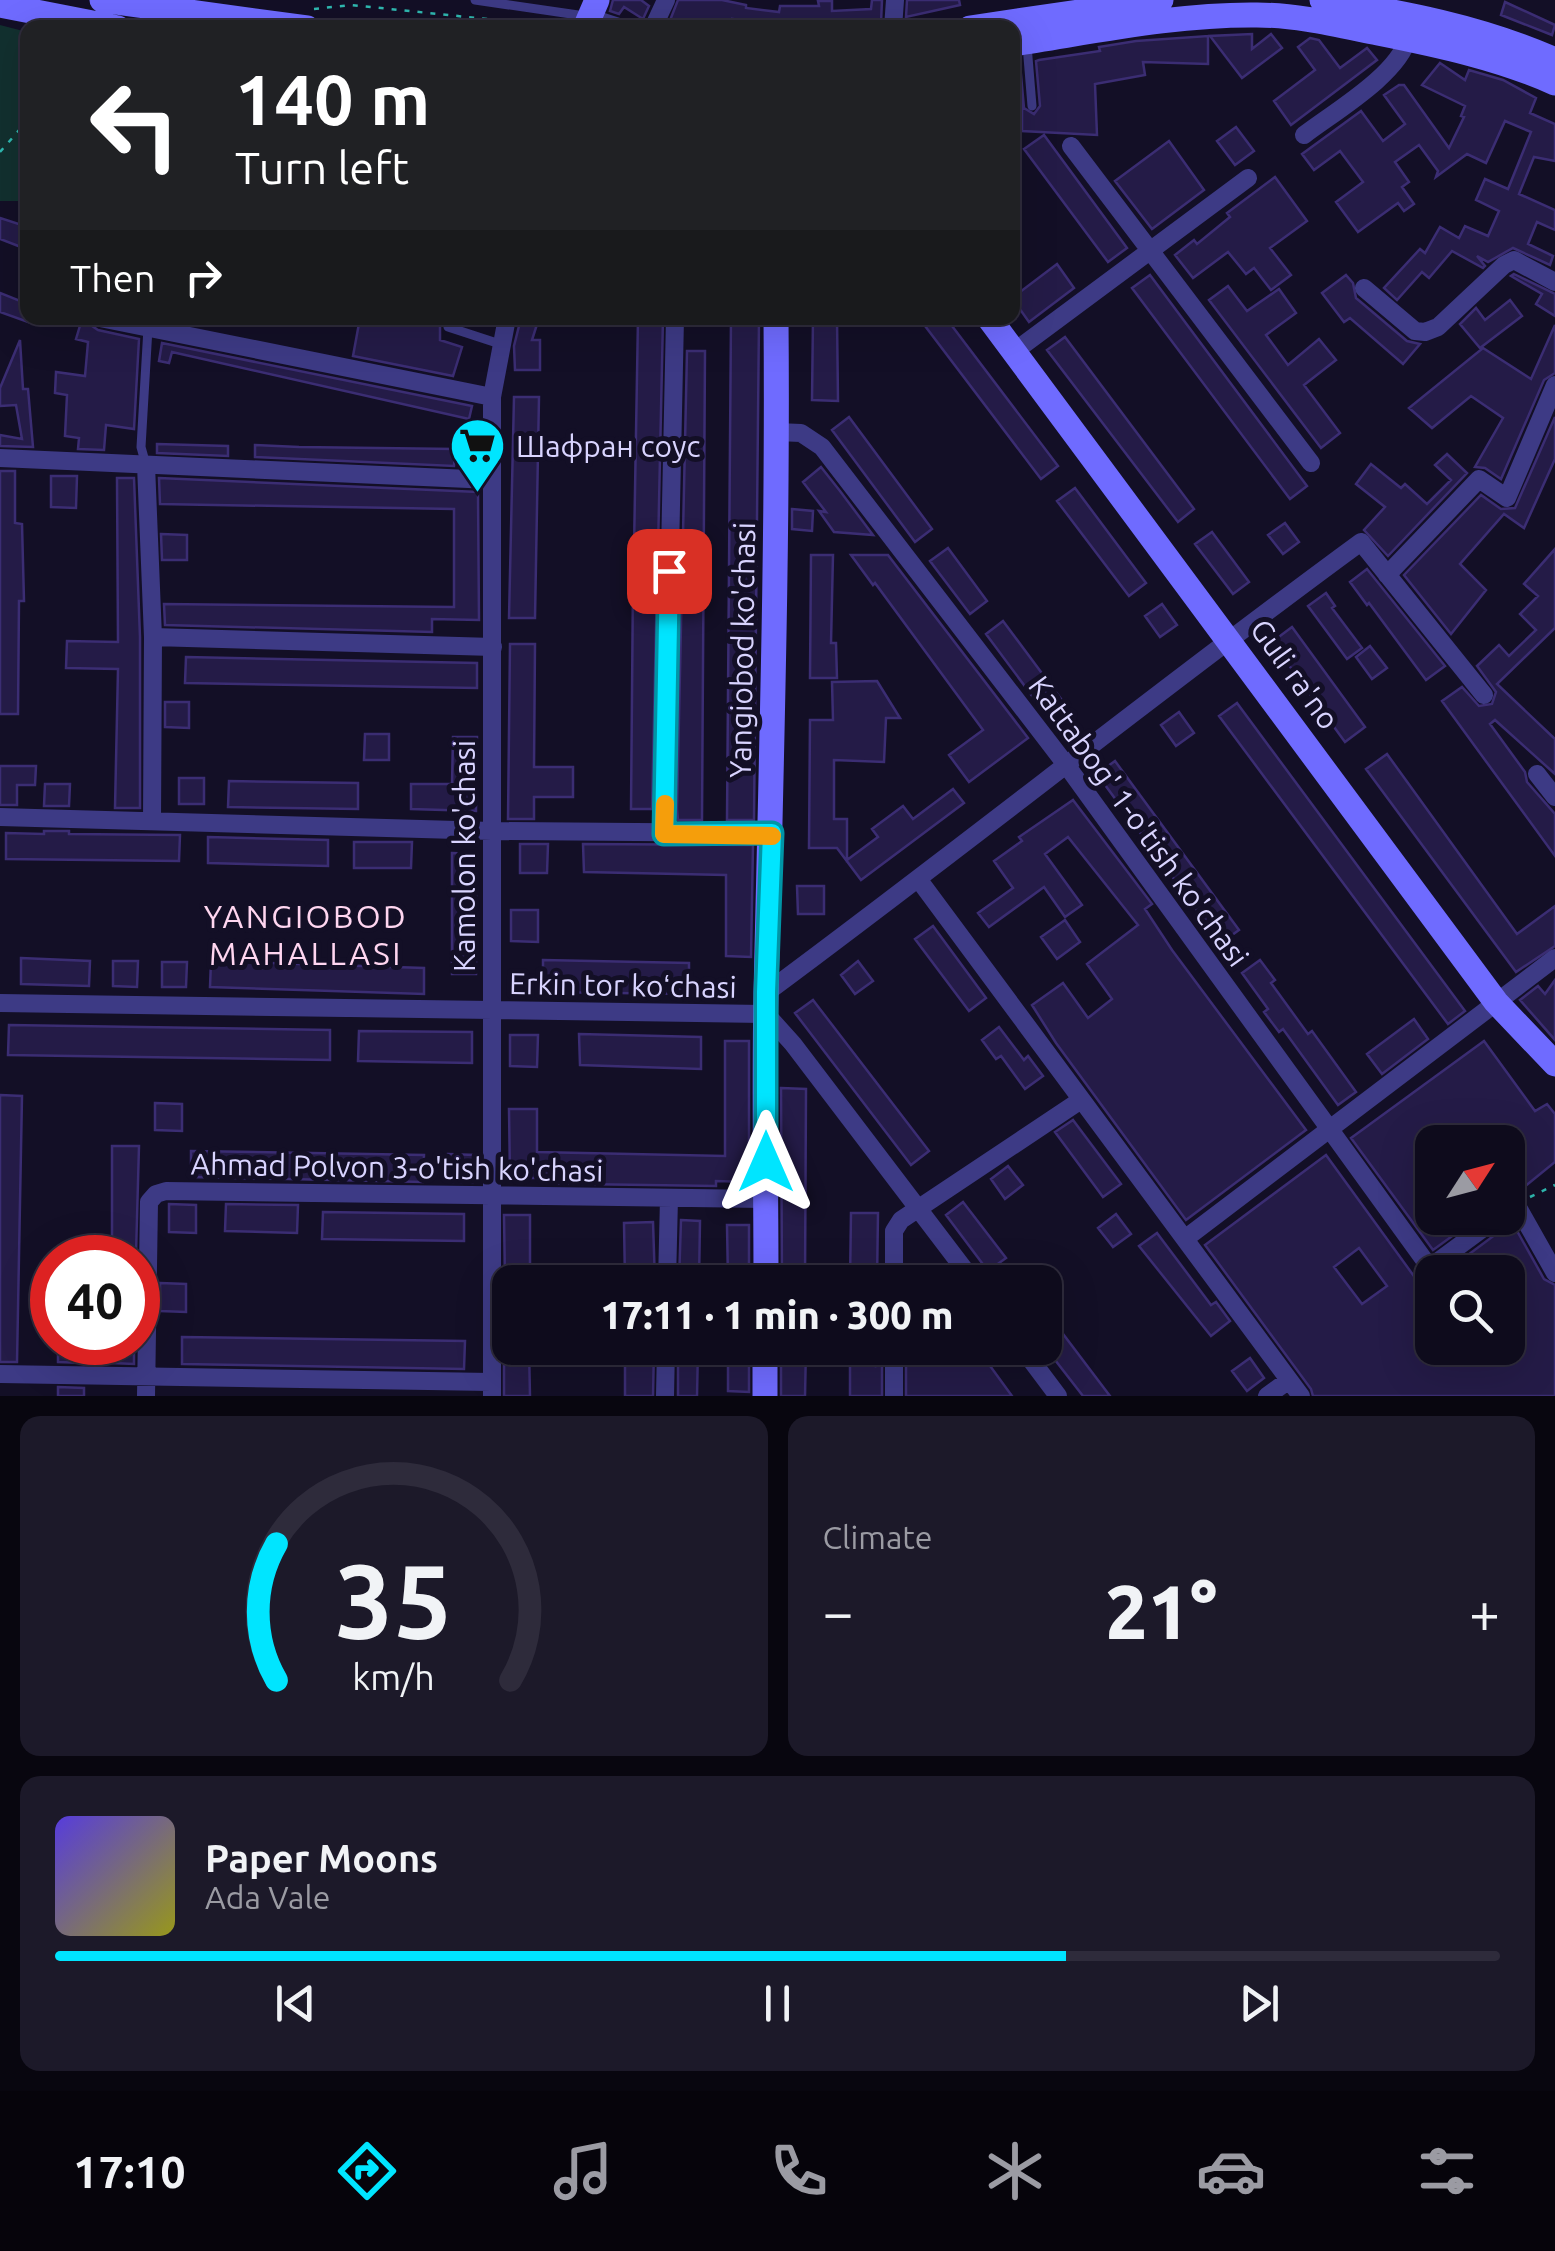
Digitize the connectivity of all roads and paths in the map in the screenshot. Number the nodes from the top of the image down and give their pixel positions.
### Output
1 (102, 0) edge
2 (475, 0) edge
3 (1161, 0) edge
4 (1322, 0) edge
5 (0, 5) edge
6 (584, 18) edge
7 (306, 19) edge
8 (68, 20) edge
9 (488, 20) edge
10 (1020, 21) edge
11 (1408, 38) junction
12 (1020, 43) edge
13 (1555, 60) edge
14 (1555, 83) edge
15 (1032, 106) dead end
16 (20, 129) edge
17 (1304, 135) dead end
18 (1072, 146) dead end
19 (0, 152) edge
20 (1248, 178) dead end
21 (1150, 249) junction
22 (1555, 282) edge
23 (1364, 288) dead end
24 (134, 325) edge
25 (505, 325) edge
26 (675, 325) edge
27 (776, 325) edge
28 (995, 325) edge
29 (448, 327) dead end
30 (148, 328) junction
31 (500, 344) junction
32 (1015, 351) junction
33 (1555, 385) edge
34 (492, 397) junction
35 (777, 432) junction
36 (0, 458) edge
37 (1312, 463) dead end
38 (146, 465) junction
39 (492, 480) junction
40 (1387, 575) junction
41 (153, 637) junction
42 (1229, 638) junction
43 (493, 647) junction
44 (1484, 694) dead end
45 (1067, 766) junction
46 (1537, 774) dead end
47 (1555, 796) edge
48 (0, 817) edge
49 (152, 821) junction
50 (492, 831) junction
51 (772, 833) junction
52 (664, 834) junction
53 (919, 880) junction
54 (1555, 958) edge
55 (1496, 1002) junction
56 (0, 1003) edge
57 (766, 1003) junction
58 (492, 1011) junction
59 (1555, 1064) edge
60 (1080, 1100) junction
61 (1331, 1129) junction
62 (1555, 1185) edge
63 (494, 1198) junction
64 (668, 1198) junction
65 (766, 1198) junction
66 (1525, 1200) edge
67 (918, 1208) junction
68 (1525, 1227) edge
69 (1475, 1235) edge
70 (1186, 1238) junction
71 (1420, 1255) edge
72 (1450, 1255) edge
73 (667, 1265) edge
74 (766, 1265) edge
75 (894, 1265) edge
76 (961, 1265) edge
77 (1555, 1273) edge
78 (666, 1365) edge
79 (766, 1365) edge
80 (894, 1365) edge
81 (1035, 1365) edge
82 (0, 1374) edge
83 (1289, 1380) junction
84 (146, 1387) edge
85 (491, 1389) edge
86 (666, 1396) edge
87 (765, 1396) edge
88 (894, 1396) edge
89 (1058, 1396) edge
90 (1267, 1396) edge
91 (1301, 1396) edge

1 - 7 street
2 - 6 lane
3 - 10 street
4 - 13 street
5 - 8 street
7 - 9 path
11 - 12 street
11 - 14 street
11 - 17 street
12 - 15 lane
16 - 19 path
18 - 21 street
20 - 21 street
21 - 32 street
21 - 37 street
22 - 23 street
24 - 30 street
25 - 31 street, Kamolon ko'chasi
26 - 52 street
27 - 35 street, Yangiobod ko'chasi
28 - 32 street, Guli ra'no
29 - 31 lane
30 - 34 street
30 - 38 lane
31 - 34 street, Kamolon ko'chasi
32 - 42 street, Guli ra'no
33 - 40 street
34 - 39 street, Kamolon ko'chasi
35 - 45 street, Kattabog' 1-o'tish ko'chasi
35 - 51 street, Yangiobod ko'chasi
36 - 38 street
38 - 39 street
38 - 41 street
39 - 43 street, Kamolon ko'chasi
40 - 42 street
40 - 44 street
41 - 43 street
41 - 49 street
42 - 45 street
42 - 55 street, Guli ra'no
43 - 50 street, Kamolon ko'chasi
45 - 53 street
45 - 61 street, Kattabog' 1-o'tish ko'chasi
46 - 47 street
48 - 49 street
49 - 50 street
50 - 52 street
50 - 58 street, Kamolon ko'chasi
51 - 52 street
51 - 57 street, Yangiobod ko'chasi
53 - 57 street
53 - 60 street
54 - 55 street
55 - 59 street, Guli ra'no
55 - 61 street
56 - 58 street, Erkin tor koʻchasi
57 - 58 street, Erkin tor koʻchasi
57 - 65 street, Yangiobod ko'chasi
57 - 67 street
58 - 63 street, Kamolon ko'chasi
60 - 67 street
60 - 70 street
61 - 70 street
61 - 71 street, Kattabog' 1-o'tish ko'chasi
62 - 66 path
63 - 64 street, Ahmad Polvon 3-o'tish ko'chasi
63 - 84 street, Ahmad Polvon 3-o'tish ko'chasi
63 - 85 street, Kamolon ko'chasi
64 - 65 street, Ahmad Polvon 3-o'tish ko'chasi
64 - 73 street
65 - 74 street, Yangiobod ko'chasi
67 - 75 street
67 - 76 street
68 - 77 street
69 - 72 street
70 - 83 street
78 - 86 street
79 - 87 street
80 - 88 street
81 - 89 street
82 - 84 street
83 - 90 street
83 - 91 street
84 - 85 street

